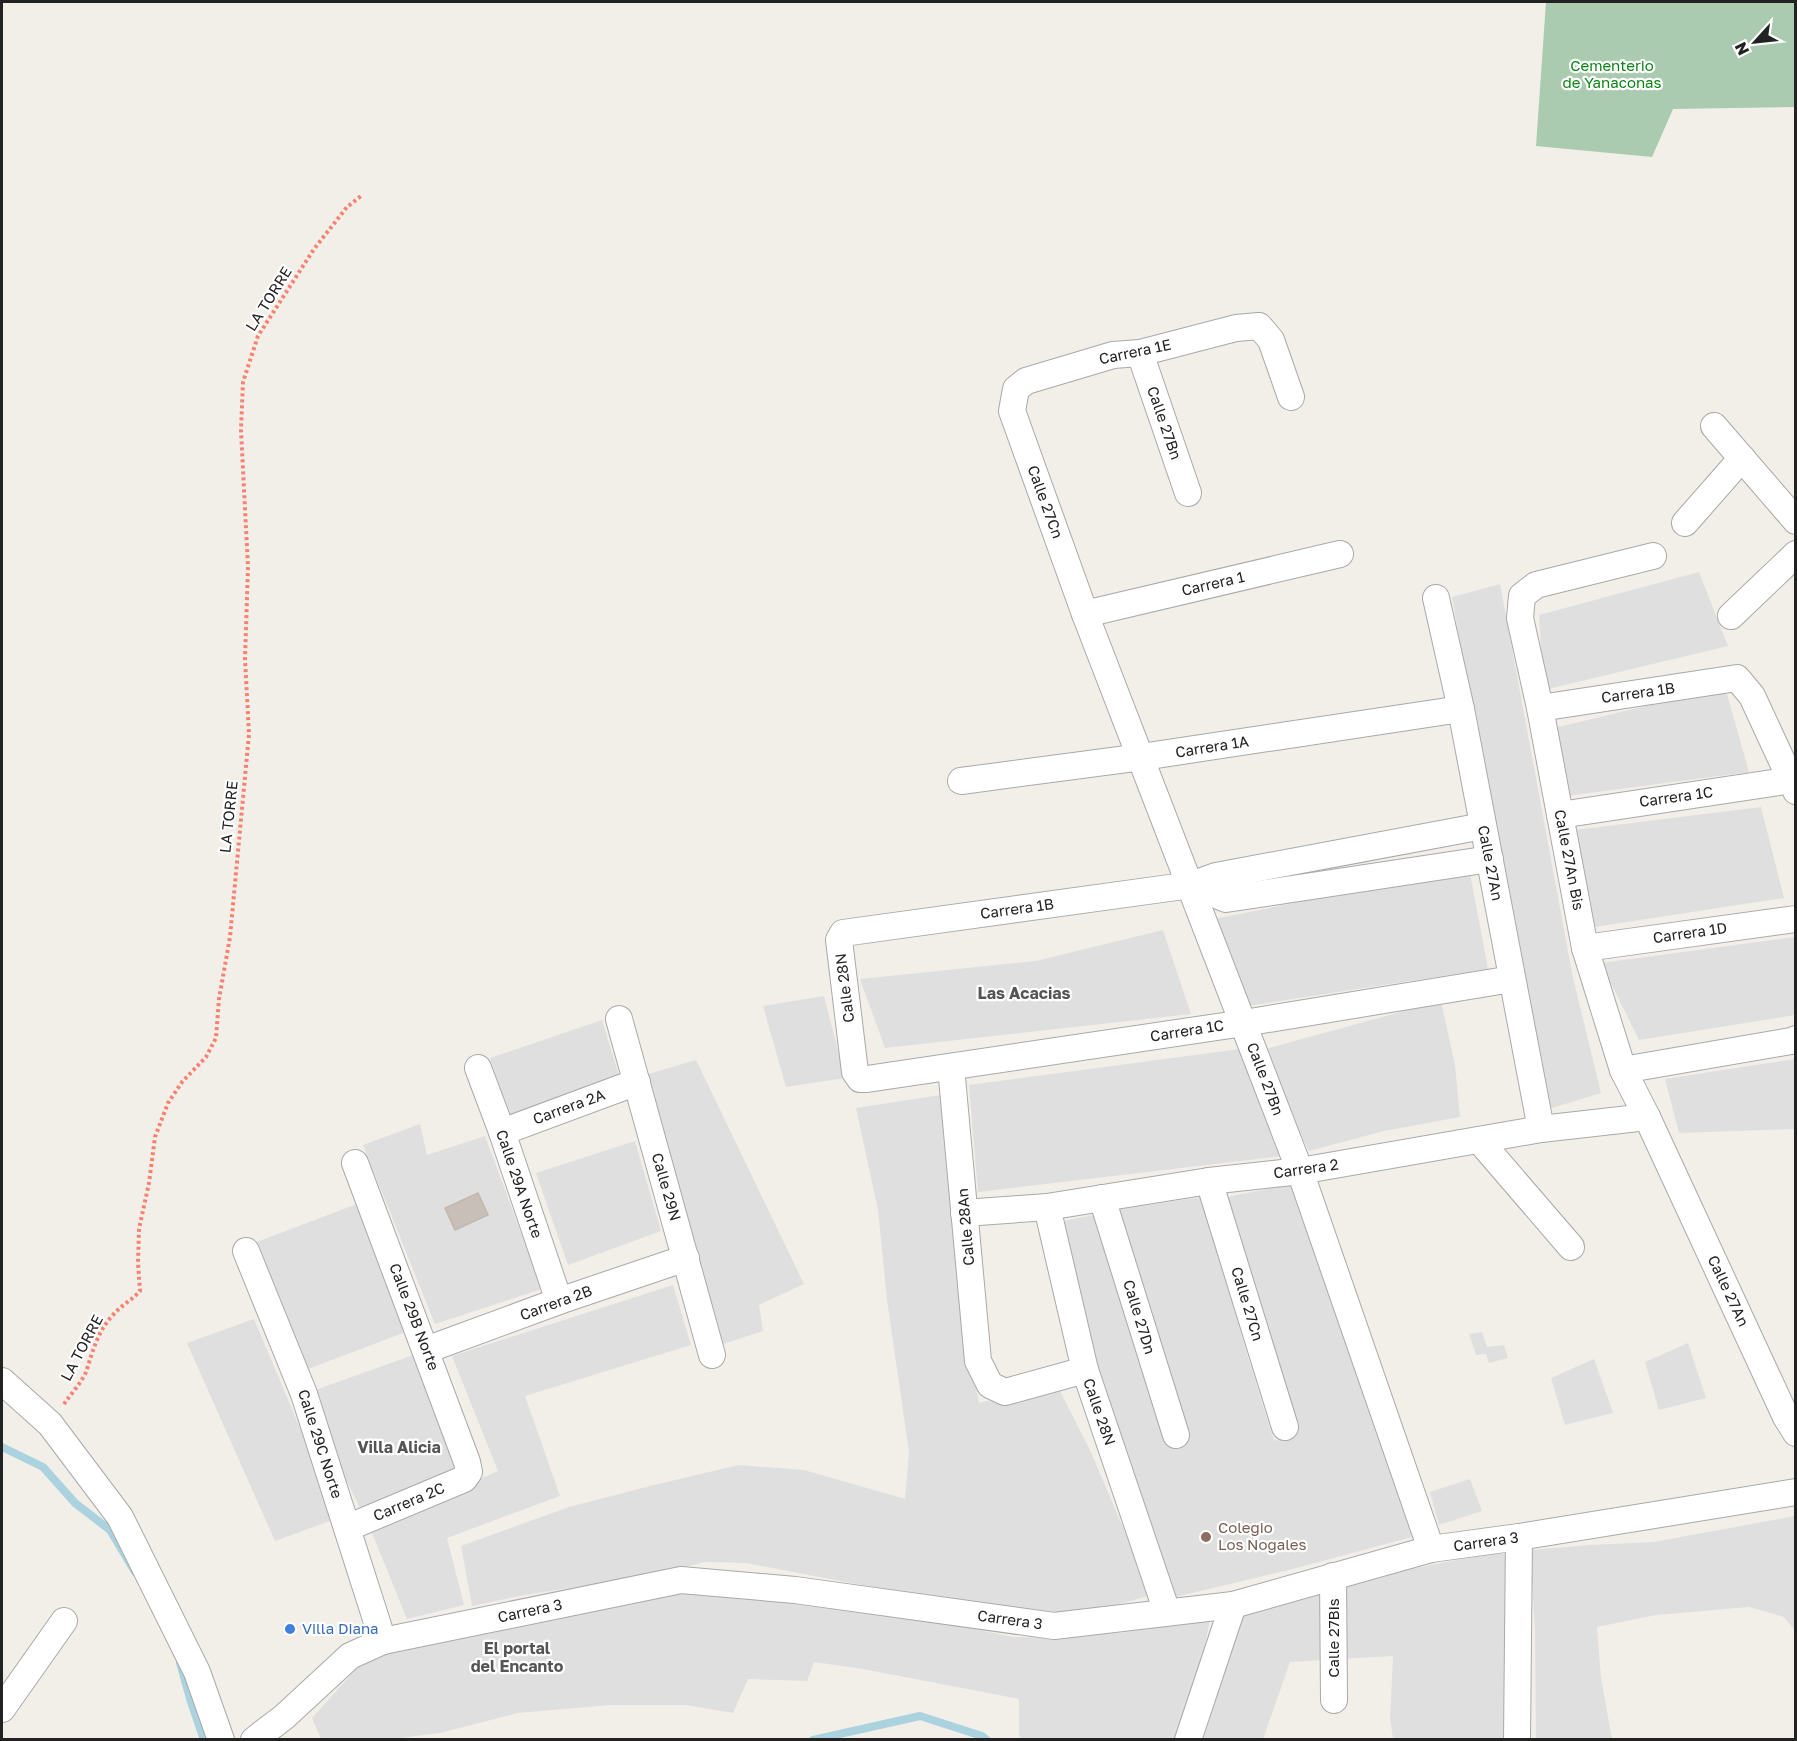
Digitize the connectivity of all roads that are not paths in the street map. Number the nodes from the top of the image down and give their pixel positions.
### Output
1 (1140, 353) junction
2 (1016, 389) joint
3 (1291, 398) dead end
4 (1714, 426) dead end
5 (1742, 458) junction
6 (1188, 493) dead end
7 (1796, 521) edge
8 (1685, 523) dead end
9 (1341, 554) dead end
10 (1796, 554) edge
11 (1653, 556) dead end
12 (1436, 598) dead end
13 (1085, 614) junction
14 (1731, 616) dead end
15 (1540, 708) junction
16 (1461, 709) junction
17 (1142, 757) junction
18 (961, 781) dead end
19 (1794, 786) edge
20 (1560, 814) junction
21 (1483, 826) junction
22 (1490, 858) junction
23 (1191, 885) junction
24 (1796, 919) edge
25 (843, 933) joint
26 (1585, 948) junction
27 (1512, 979) junction
28 (619, 1019) dead end
29 (1244, 1023) junction
30 (1796, 1039) edge
31 (951, 1067) junction
32 (478, 1068) dead end
33 (1623, 1070) junction
34 (860, 1079) joint
35 (637, 1082) junction
36 (1647, 1117) junction
37 (1540, 1129) junction
38 (502, 1132) junction
39 (1479, 1140) junction
40 (355, 1163) dead end
41 (1300, 1171) junction
42 (1209, 1181) junction
43 (1102, 1198) junction
44 (1047, 1207) junction
45 (964, 1213) junction
46 (1571, 1246) dead end
47 (246, 1251) dead end
48 (686, 1258) junction
49 (559, 1301) junction
50 (426, 1350) junction
51 (712, 1354) dead end
52 (1085, 1370) junction
53 (2, 1381) edge
54 (1285, 1427) dead end
55 (1796, 1433) edge
56 (1176, 1435) dead end
57 (469, 1472) joint
58 (1796, 1492) edge
59 (347, 1528) junction
60 (1520, 1538) junction
61 (1431, 1549) junction
62 (1334, 1576) junction
63 (1233, 1605) junction
64 (1167, 1612) junction
65 (64, 1621) dead end
66 (383, 1641) junction
67 (1334, 1700) dead end
68 (2, 1709) edge
69 (221, 1740) edge
70 (254, 1740) edge
71 (1188, 1740) edge
72 (1517, 1740) edge

1 - 2 street, Carrera 1E
1 - 3 street, Carrera 1E
1 - 6 street, Calle 27Bn
2 - 13 street, Calle 27Cn
4 - 5 street
5 - 7 street
5 - 8 street
9 - 13 street, Carrera 1
10 - 14 street
11 - 15 street, Calle 27An Bis
12 - 16 street, Calle 27An
13 - 17 street, Calle 27Bn
15 - 19 street, Carrera 1B
15 - 20 street, Calle 27An Bis
16 - 17 street, Carrera 1A
16 - 21 street, Calle 27An
17 - 18 street, Carrera 1A
17 - 23 street, Calle 27Bn
19 - 20 street, Carrera 1C
20 - 26 street, Calle 27An Bis
21 - 22 street, Calle 27An
21 - 23 street, Carrera 1B
22 - 23 street, Carrera 1B
22 - 27 street, Calle 27An
23 - 25 street, Carrera 1B
23 - 29 street, Calle 27Bn
24 - 26 street, Carrera 1D
25 - 34 street, Calle 28N
26 - 33 street, Calle 27An Bis
27 - 29 street, Carrera 1C
27 - 37 street, Calle 27An
28 - 35 street, Calle 29N
29 - 31 street, Carrera 1C
29 - 41 street, Calle 27Bn
30 - 33 street
31 - 34 street, Carrera 1C
31 - 45 street, Calle 28An
32 - 38 street, Calle 29A Norte
33 - 36 street, Calle 27An Bis
35 - 38 street, Carrera 2A
35 - 48 street, Calle 29N
36 - 37 street, Carrera 2
36 - 55 street, Calle 27An
37 - 39 street, Carrera 2
38 - 49 street, Calle 29A Norte
39 - 41 street, Carrera 2
39 - 46 street
40 - 50 street, Calle 29B Norte
41 - 42 street, Carrera 2
41 - 61 street, Calle 27Bn
42 - 43 street, Carrera 2
42 - 54 street, Calle 27Cn
43 - 44 street, Carrera 2
43 - 56 street, Calle 27Dn
44 - 45 street, Carrera 2
44 - 52 street, Calle 28N
45 - 52 street, Calle 28An
47 - 59 street, Calle 29C Norte
48 - 49 street, Carrera 2B
48 - 51 street, Calle 29N
49 - 50 street, Carrera 2B
50 - 57 street, Calle 29B Norte
52 - 64 street, Calle 28N
53 - 69 street
57 - 59 street, Carrera 2C
58 - 60 street, Carrera 3
59 - 66 street, Calle 29C Norte
60 - 61 street, Carrera 3
60 - 72 street
61 - 62 street, Carrera 3
62 - 63 street, Carrera 3
62 - 67 street, Calle 27Bis
63 - 64 street, Carrera 3
63 - 71 street
64 - 66 street, Carrera 3
65 - 68 street
66 - 70 street, Carrera 3

